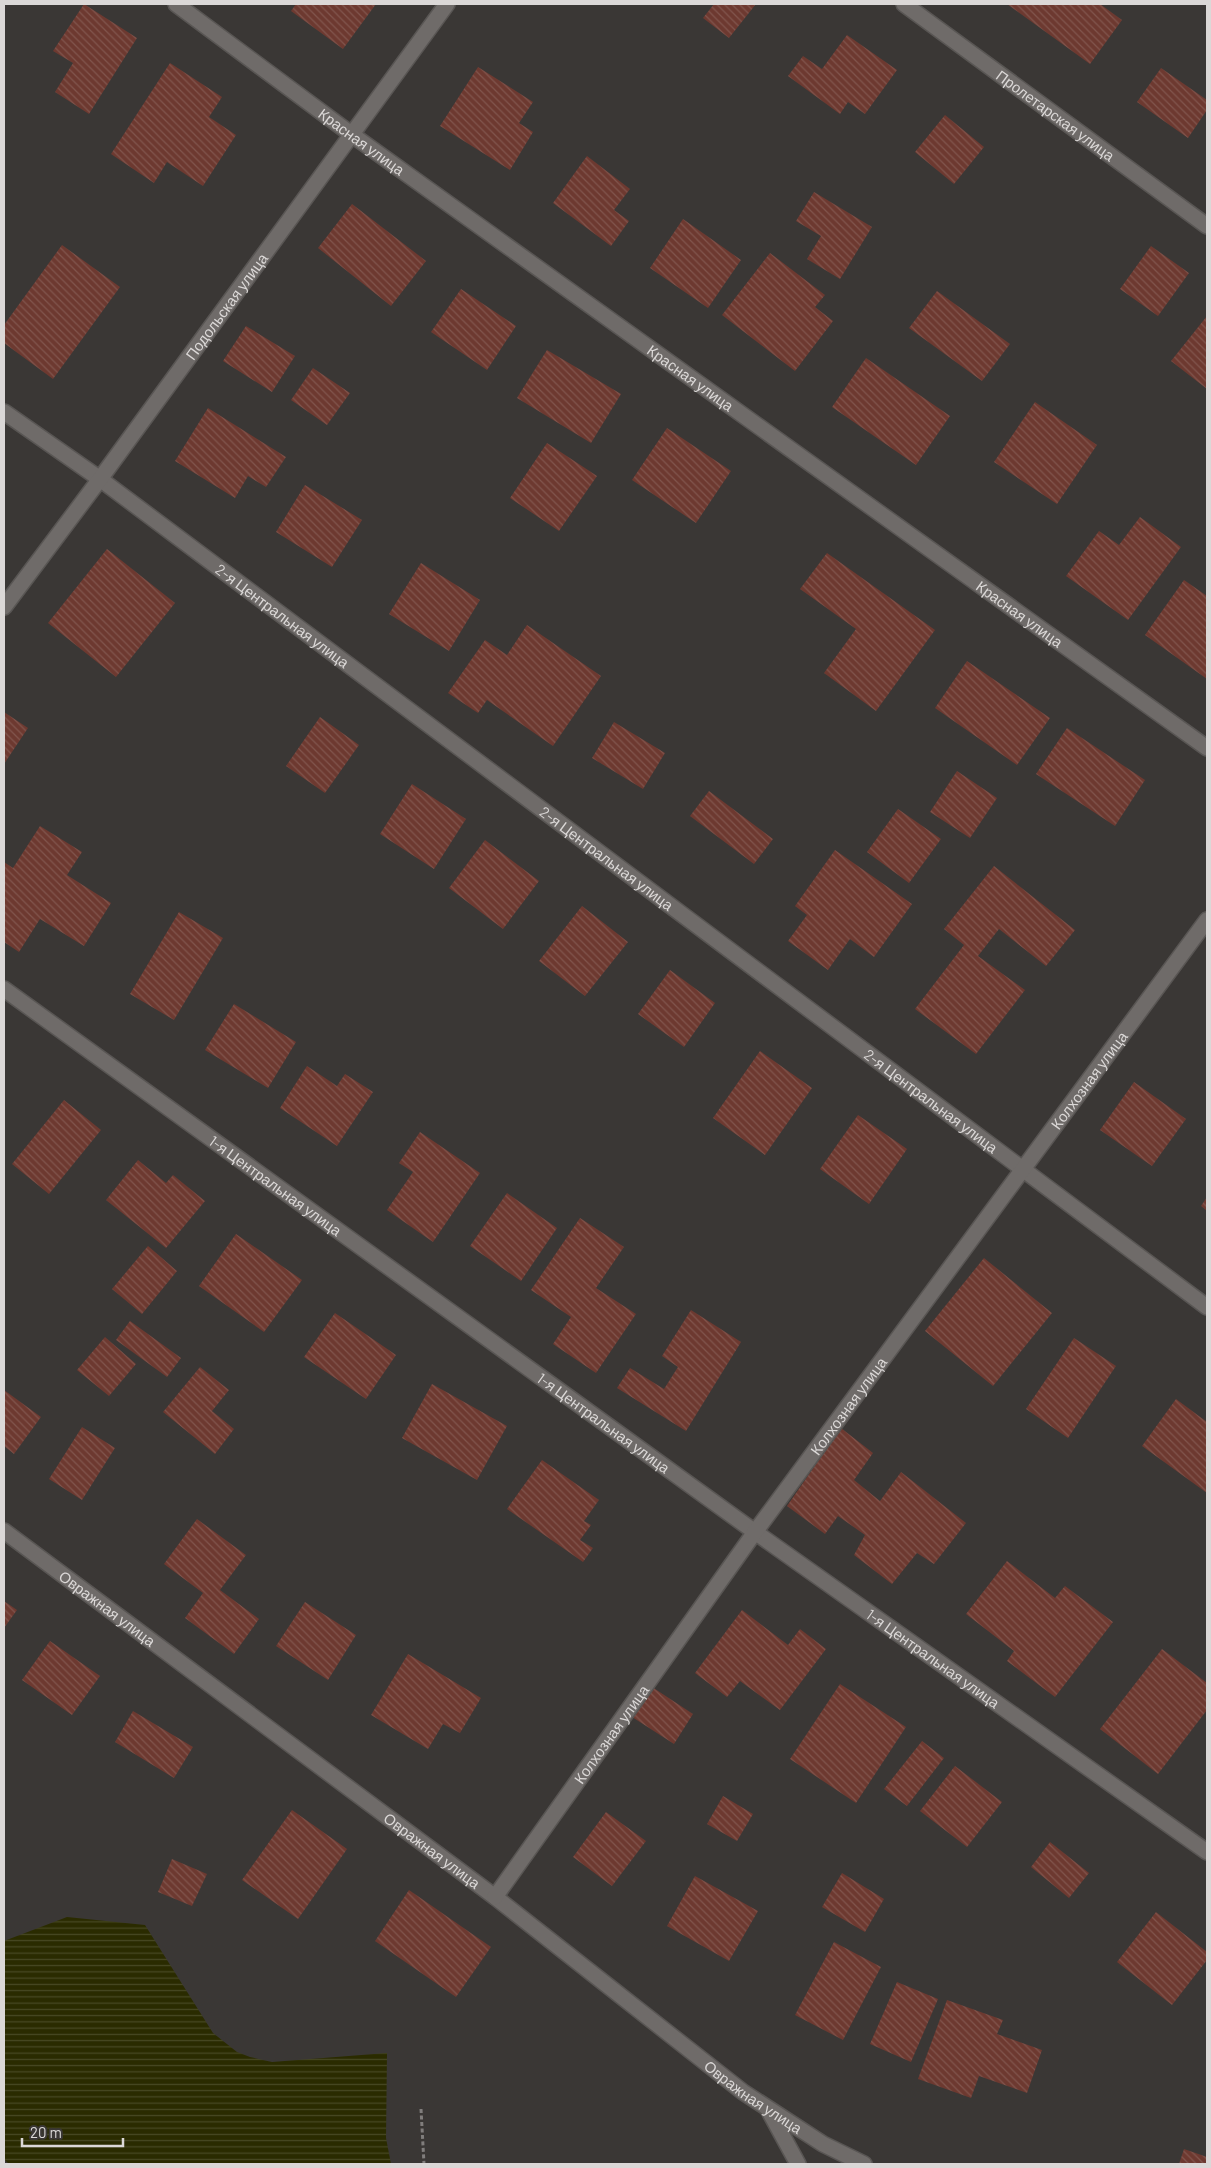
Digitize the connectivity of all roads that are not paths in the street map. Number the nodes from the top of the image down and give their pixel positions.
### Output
1 (176, 4) edge
2 (447, 4) edge
3 (904, 4) edge
4 (351, 134) junction
5 (1207, 226) edge
6 (4, 412) edge
7 (100, 479) junction
8 (4, 607) edge
9 (1207, 748) edge
10 (1207, 920) edge
11 (4, 989) edge
12 (1023, 1170) junction
13 (1207, 1307) edge
14 (4, 1531) edge
15 (756, 1532) junction
16 (1207, 1852) edge
17 (495, 1896) junction
18 (768, 2110) junction
19 (798, 2164) edge
20 (864, 2164) edge

1 - 4 street, Красная улица
2 - 4 street, Подольская улица
3 - 5 street, Пролетарская улица
4 - 7 street, Подольская улица
4 - 9 street, Красная улица
6 - 7 street, 2-я Центральная улица
7 - 8 street, Подольская улица
7 - 12 street, 2-я Центральная улица
10 - 12 street, Колхозная улица
11 - 15 street, 1-я Центральная улица
12 - 13 street, 2-я Центральная улица
12 - 15 street, Колхозная улица
14 - 17 street, Овражная улица
15 - 16 street, 1-я Центральная улица
15 - 17 street, Колхозная улица
17 - 18 street, Овражная улица
18 - 19 street
18 - 20 street, Овражная улица

